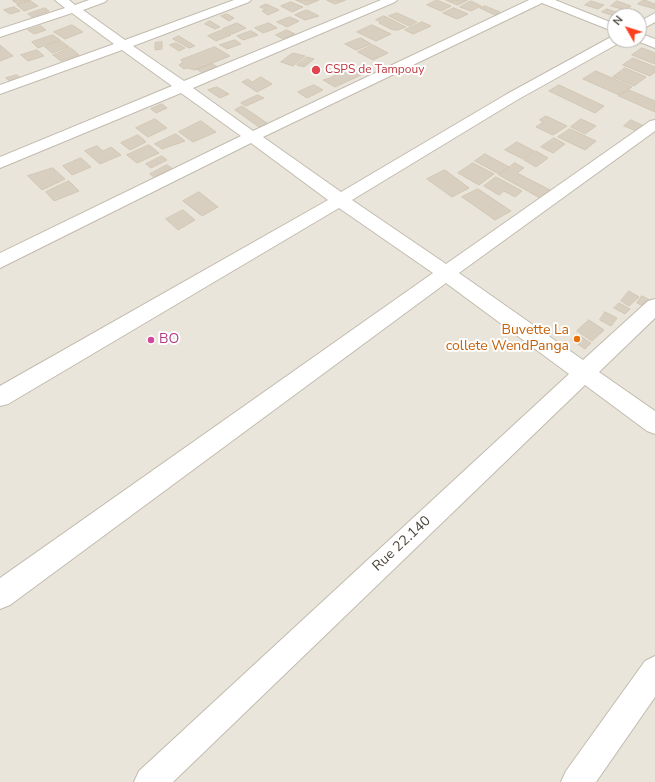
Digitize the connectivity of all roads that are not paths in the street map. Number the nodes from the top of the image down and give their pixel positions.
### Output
1 (101, 0) edge
2 (245, 0) edge
3 (391, 0) edge
4 (538, 0) edge
5 (545, 0) edge
6 (67, 4) edge
7 (607, 25) edge
8 (0, 33) edge
9 (122, 44) junction
10 (607, 44) edge
11 (182, 88) junction
12 (0, 90) edge
13 (655, 124) edge
14 (252, 137) junction
15 (0, 163) edge
16 (340, 200) junction
17 (0, 261) edge
18 (446, 273) junction
19 (655, 306) edge
20 (584, 373) junction
21 (0, 397) edge
22 (655, 424) edge
23 (0, 595) edge
24 (655, 671) edge
25 (150, 782) edge
26 (577, 782) edge

1 - 6 street
2 - 9 street
3 - 11 street
4 - 14 street
5 - 7 street
6 - 8 street
6 - 9 street
9 - 11 street
9 - 12 street
10 - 16 street
11 - 14 street
11 - 15 street
13 - 18 street
14 - 16 street
14 - 17 street
16 - 18 street
16 - 21 street
18 - 20 street
18 - 23 street
19 - 20 street, Rue 22.140
20 - 22 street
20 - 25 street, Rue 22.140
24 - 26 street

